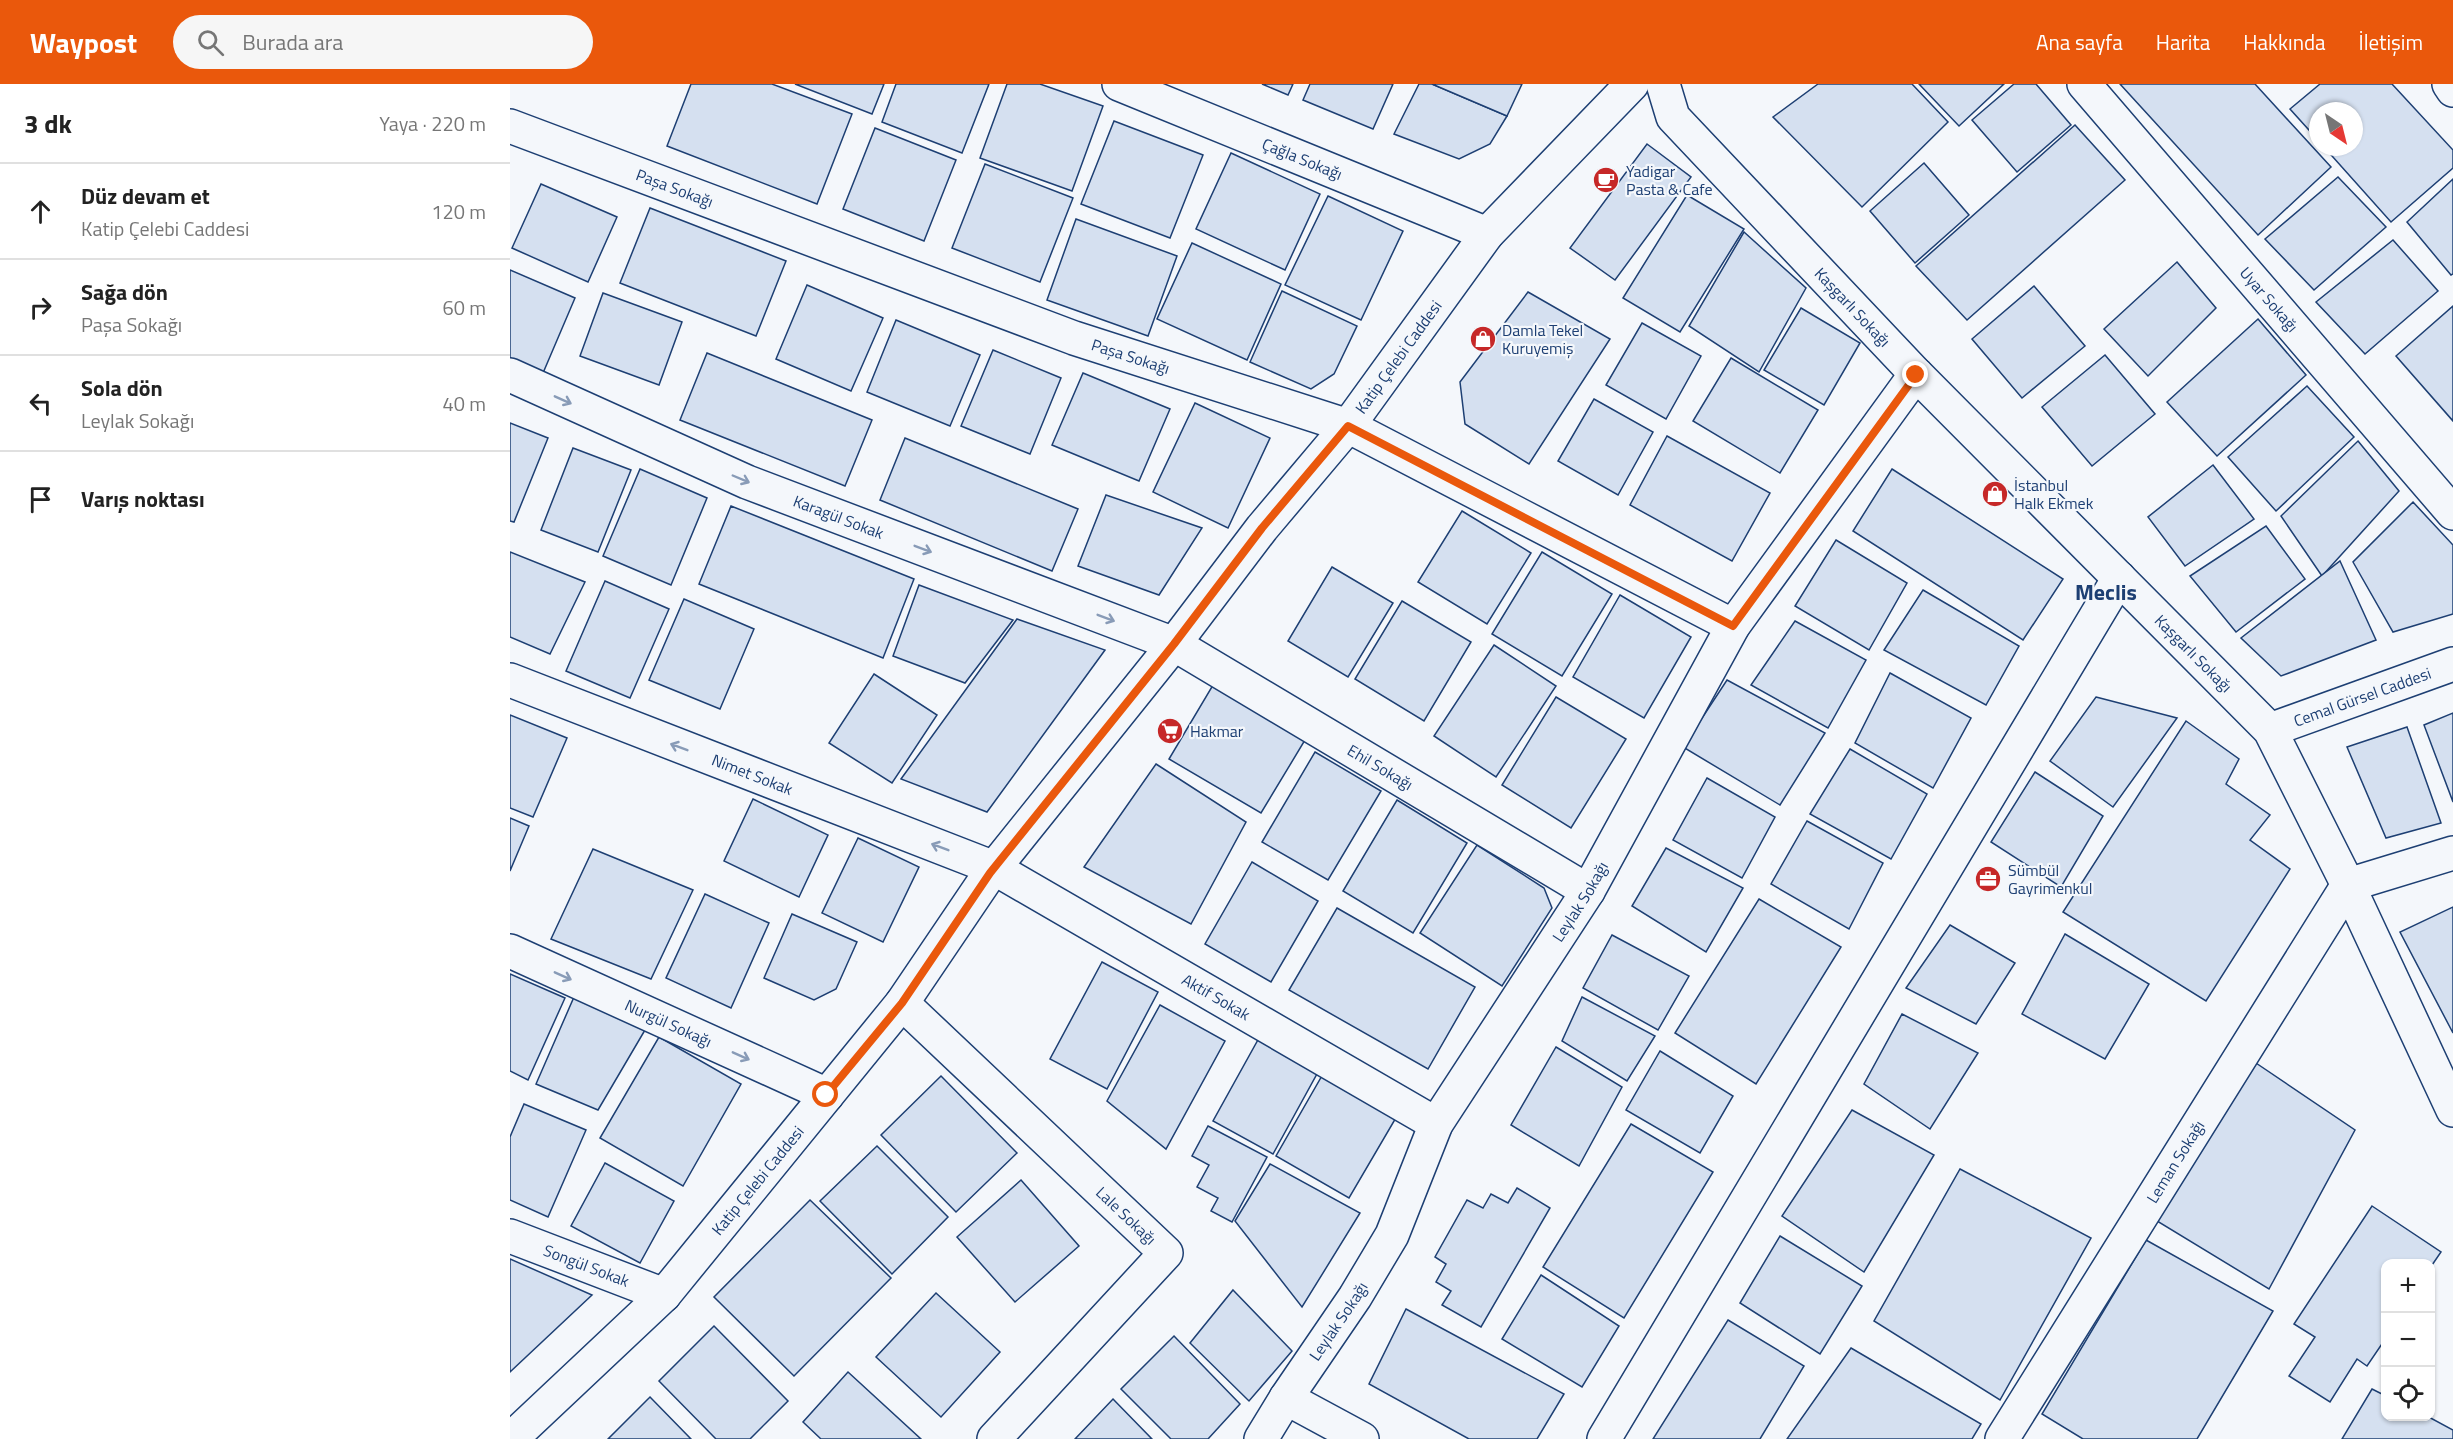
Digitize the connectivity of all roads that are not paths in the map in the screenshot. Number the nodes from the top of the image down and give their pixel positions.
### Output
1 (1119, 84) edge
2 (1632, 84) edge
3 (1663, 84) edge
4 (2084, 84) edge
5 (2449, 84) edge
6 (2453, 90) edge
7 (510, 126) edge
8 (1487, 234) junction
9 (510, 375) edge
10 (1916, 375) junction
11 (1348, 426) junction
12 (2453, 513) edge
13 (2119, 578) junction
14 (1733, 626) junction
15 (1174, 644) junction
16 (2453, 664) edge
17 (510, 680) edge
18 (2270, 730) junction
19 (2453, 853) edge
20 (994, 868) junction
21 (2348, 885) junction
22 (1588, 891) junction
23 (510, 951) edge
24 (902, 1003) junction
25 (826, 1095) junction
26 (2453, 1110) edge
27 (1436, 1124) junction
28 (510, 1236) edge
29 (664, 1295) junction
30 (1286, 1398) junction
31 (511, 1439) edge
32 (994, 1439) edge
33 (1261, 1439) edge
34 (1362, 1439) edge
35 (1604, 1439) edge
36 (2002, 1439) edge

1 - 8 street, Çağla Sokağı
2 - 8 street, Katip Çelebi Caddesi
3 - 10 street, Kaşgarlı Sokağı
4 - 12 street, Uyar Sokağı
5 - 6 street
7 - 11 street, Paşa Sokağı
8 - 11 street, Katip Çelebi Caddesi
9 -> 15 street, Karagül Sokak
10 - 13 street, Kaşgarlı Sokağı
10 - 14 street, Leylak Sokağı
11 - 14 street, Paşa Sokağı
11 - 15 street, Katip Çelebi Caddesi
13 - 18 street, Kaşgarlı Sokağı
13 - 35 street
14 - 22 street, Leylak Sokağı
15 - 20 street, Katip Çelebi Caddesi
15 - 22 street, Ehil Sokağı
16 - 18 street, Cemal Gürsel Caddesi
20 -> 17 street, Nimet Sokak
18 - 21 street, Kaşgarlı Sokağı
19 - 21 street
20 - 24 street, Katip Çelebi Caddesi
20 - 27 street, Aktif Sokak
21 - 26 street, Kaşgarlı Sokağı
21 - 36 street, Leman Sokağı
22 - 27 street, Leylak Sokağı
23 -> 25 street, Nurgül Sokağı
24 - 25 street, Katip Çelebi Caddesi
24 - 32 street, Lale Sokağı
25 - 29 street, Katip Çelebi Caddesi
27 - 30 street, Leylak Sokağı
28 - 29 street, Songül Sokak
29 - 31 street, Katip Çelebi Caddesi
30 - 33 street, Leylak Sokağı
30 - 34 street

